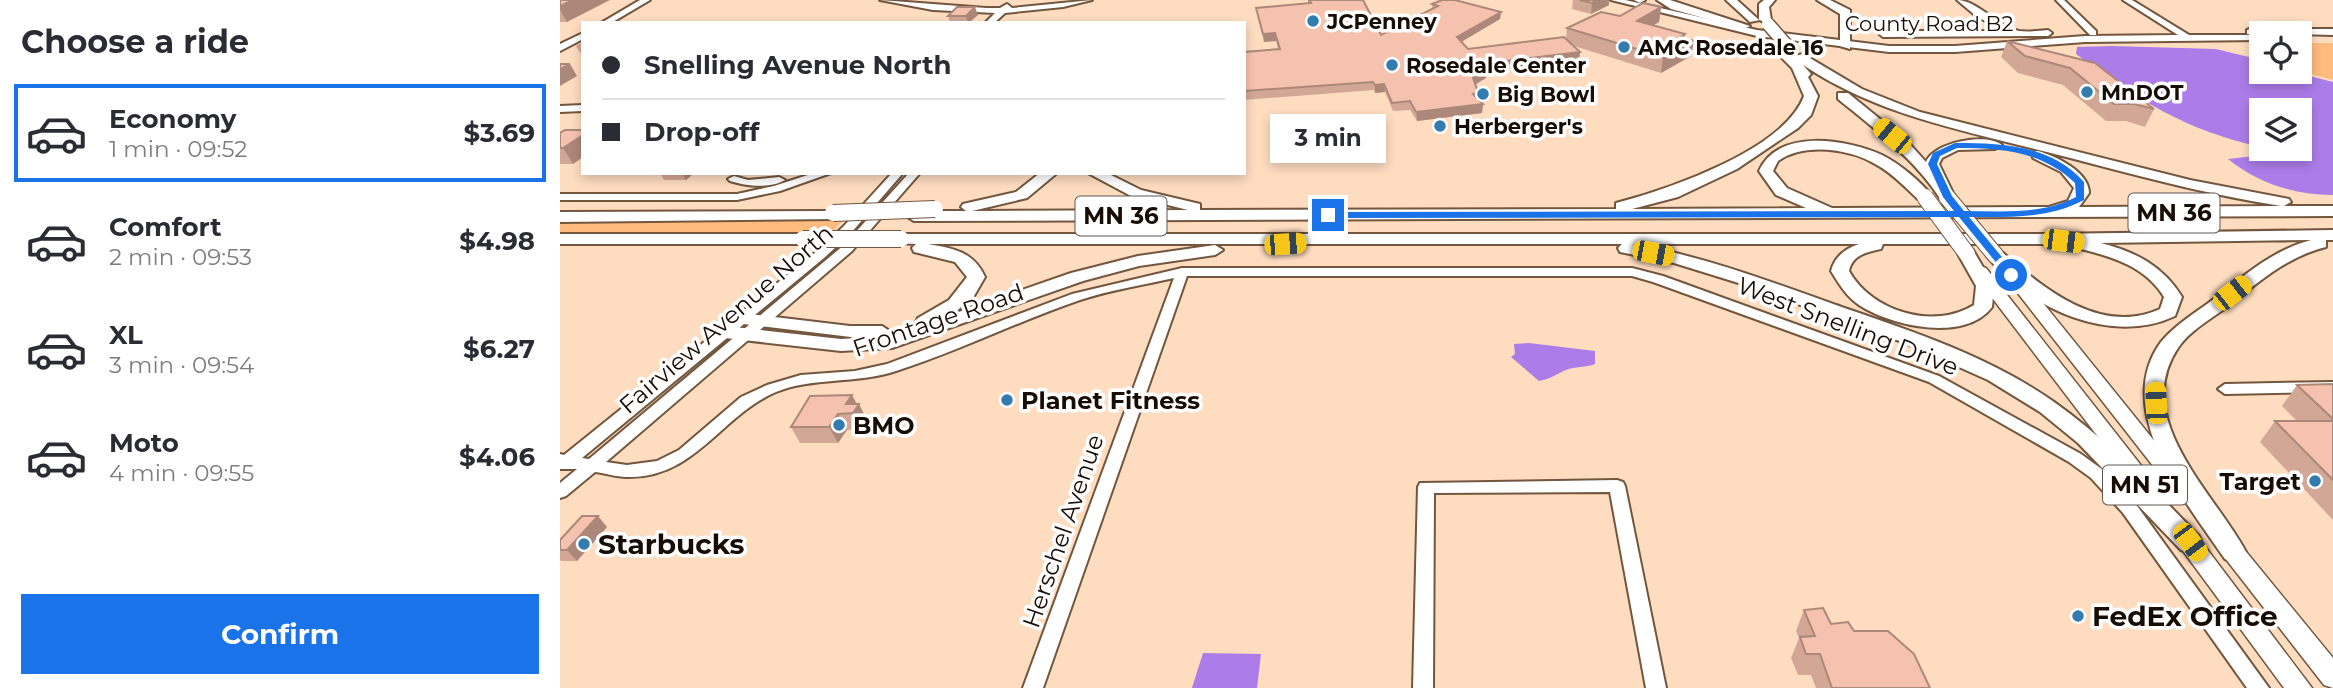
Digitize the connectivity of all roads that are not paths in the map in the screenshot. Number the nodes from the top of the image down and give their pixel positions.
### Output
1 (646, 0) edge
2 (884, 0) edge
3 (909, 0) edge
4 (1063, 0) edge
5 (1097, 0) edge
6 (1615, 0) edge
7 (1662, 0) edge
8 (1731, 0) edge
9 (1743, 0) edge
10 (1753, 0) edge
11 (1770, 0) edge
12 (1822, 0) edge
13 (1833, 0) edge
14 (1961, 0) edge
15 (2060, 0) edge
16 (2127, 0) edge
17 (1084, 1) edge
18 (1640, 2) edge
19 (1014, 4) edge
20 (609, 21) edge
21 (992, 21) edge
22 (1005, 21) edge
23 (1758, 22) junction
24 (1877, 29) dead end
25 (2093, 33) junction
26 (2016, 34) junction
27 (2333, 34) edge
28 (2183, 35) junction
29 (581, 36) edge
30 (2312, 36) edge
31 (2249, 37) edge
32 (1852, 44) junction
33 (560, 48) edge
34 (1795, 57) junction
35 (560, 108) edge
36 (581, 108) edge
37 (802, 175) edge
38 (819, 175) edge
39 (896, 175) edge
40 (913, 175) edge
41 (1048, 175) edge
42 (1099, 175) edge
43 (737, 176) edge
44 (791, 179) junction
45 (722, 196) junction
46 (560, 197) edge
47 (1924, 197) junction
48 (1947, 197) junction
49 (2333, 209) edge
50 (1860, 214) junction
51 (2016, 214) junction
52 (831, 215) junction
53 (1328, 215) junction
54 (1499, 216) junction
55 (560, 217) edge
56 (2333, 235) edge
57 (560, 239) edge
58 (1373, 239) junction
59 (1535, 239) junction
60 (1929, 239) junction
61 (2045, 239) junction
62 (2333, 241) edge
63 (898, 243) junction
64 (1967, 254) junction
65 (1996, 256) junction
66 (1182, 272) junction
67 (1632, 272) joint
68 (743, 326) junction
69 (2333, 387) edge
70 (2225, 389) dead end
71 (562, 463) edge
72 (592, 464) junction
73 (560, 492) edge
74 (2190, 542) junction
75 (2234, 552) junction
76 (2333, 677) edge
77 (1034, 688) edge
78 (1423, 688) edge
79 (1656, 688) edge
80 (2259, 688) edge
81 (2299, 688) edge

1 - 20 street
2 - 19 street
3 - 19 street
4 - 19 street
5 - 17 street
6 - 18 street, County Road B2
7 - 23 highway
8 - 23 highway
9 - 23 highway, MN 51
10 - 23 highway, MN 51
11 - 23 highway
12 - 32 highway
13 - 32 highway
14 - 26 street
15 - 25 street
16 - 28 street
17 - 19 street
18 - 23 street, County Road B2
18 - 32 street, County Road B2
19 - 21 street
19 - 22 street
23 - 32 street, County Road B2
23 - 34 highway, MN 51, bridge
23 - 34 highway, MN 51
24 - 26 street
25 - 26 street
25 - 28 street
27 - 28 street
27 - 30 street
28 - 31 street, County Road B2
28 - 32 street, County Road B2
29 - 33 street
34 - 47 highway, MN 51
34 - 48 highway, MN 51
34 - 49 highway
34 - 54 highway
35 - 36 street
37 - 44 street
38 - 45 street
39 - 68 street, Fairview Avenue North
40 - 68 street, Fairview Avenue North
41 - 52 highway, bridge
42 - 53 highway
43 - 44 street
43 - 45 street
44 - 45 street
45 - 46 street
47 - 50 highway
47 - 64 highway, MN 51, bridge
48 - 51 highway
48 - 65 highway, MN 51, bridge
49 - 51 highway, MN 36
50 - 51 highway, MN 36
50 - 54 highway, MN 36
52 - 53 highway, MN 36, bridge
52 - 55 highway, MN 36
53 - 54 highway, MN 36
56 - 61 highway, MN 36
57 - 63 highway, bridge
58 - 59 highway, MN 36
58 - 63 highway, MN 36
58 - 68 highway
59 - 60 highway, MN 36
59 - 74 highway
60 - 61 highway, MN 36
60 - 64 highway
61 - 65 highway
62 - 75 highway
63 - 68 highway
64 - 74 main road, MN 51
65 - 75 main road, MN 51
66 - 67 street, Frontage Road
66 - 72 street, Frontage Road
66 - 77 street, Herschel Avenue
67 - 80 street, West Snelling Drive
68 - 71 street, Fairview Avenue North
68 - 72 street, Fairview Avenue North
69 - 70 street
71 - 72 street, Frontage Road
72 - 73 street, Fairview Avenue North
74 - 81 main road, MN 51
75 - 76 main road, MN 51
78 - 79 street

